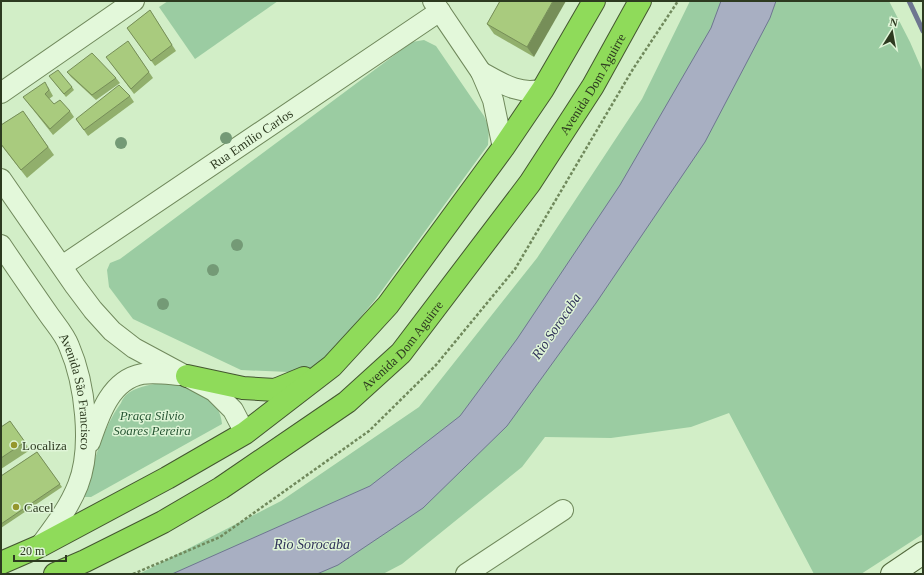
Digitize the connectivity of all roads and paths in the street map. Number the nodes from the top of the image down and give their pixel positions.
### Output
1 (134, 1) edge
2 (594, 1) edge
3 (640, 1) edge
4 (437, 6) edge
5 (481, 72) junction
6 (543, 89) junction
7 (1, 92) edge
8 (503, 148) junction
9 (1, 179) edge
10 (1, 246) edge
11 (62, 266) junction
12 (332, 366) junction
13 (187, 376) junction
14 (245, 433) junction
15 (85, 453) junction
16 (221, 488) junction
17 (563, 510) dead end
18 (40, 546) junction
19 (923, 553) edge
20 (1, 563) edge
21 (55, 574) edge
22 (466, 574) edge
23 (892, 574) edge

1 - 7 street
2 - 6 highway
3 - 16 highway, Avenida Dom Aguirre
4 - 5 street
4 - 11 street, Rua Emílio Carlos
5 - 6 street
5 - 8 street
6 - 8 highway
8 - 12 highway
9 - 11 street
10 - 15 street, Avenida São Francisco
11 - 13 street
12 - 13 highway
12 - 14 highway
13 - 14 street
13 - 15 street
14 - 16 highway
14 - 18 highway
15 - 18 street, Avenida São Francisco
16 - 21 highway, Avenida Dom Aguirre
17 - 22 street
18 - 20 highway
19 - 23 main road

